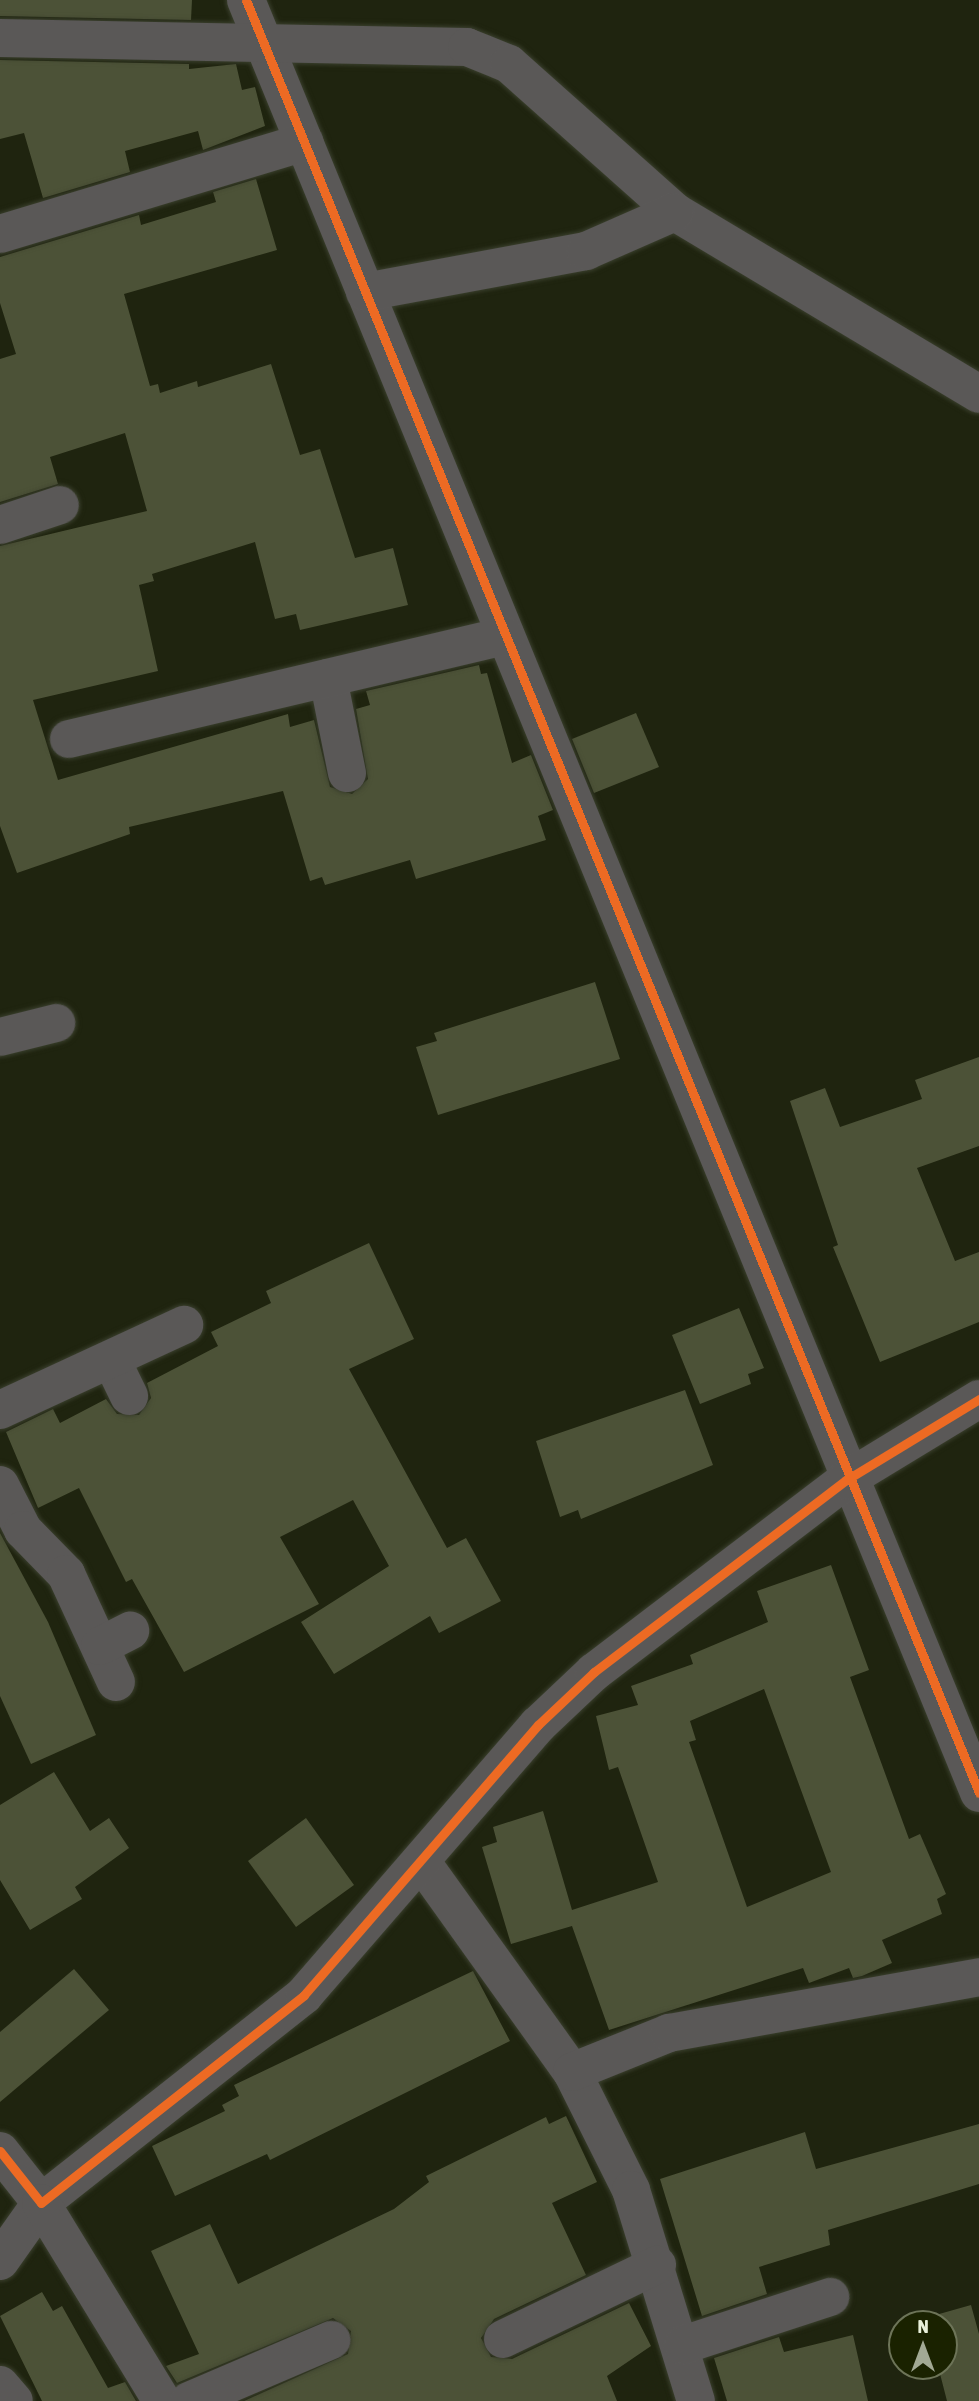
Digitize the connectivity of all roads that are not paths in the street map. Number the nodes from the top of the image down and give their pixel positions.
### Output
1 (246, 0) edge
2 (0, 38) edge
3 (264, 43) junction
4 (304, 142) junction
5 (675, 212) junction
6 (0, 234) edge
7 (365, 292) junction
8 (979, 394) edge
9 (60, 505) dead end
10 (0, 525) edge
11 (505, 636) junction
12 (328, 678) junction
13 (69, 739) dead end
14 (347, 773) dead end
15 (56, 1023) dead end
16 (0, 1037) edge
17 (184, 1325) dead end
18 (112, 1361) junction
19 (128, 1396) dead end
20 (979, 1399) edge
21 (0, 1409) edge
22 (846, 1480) junction
23 (0, 1485) edge
24 (116, 1682) dead end
25 (979, 1793) edge
26 (423, 1864) junction
27 (979, 1977) edge
28 (572, 2072) junction
29 (0, 2151) edge
30 (41, 2203) junction
31 (0, 2261) edge
32 (657, 2265) junction
33 (830, 2297) dead end
34 (503, 2339) dead end
35 (331, 2340) dead end
36 (683, 2345) junction
37 (0, 2385) edge
38 (14, 2401) edge
39 (162, 2401) edge
40 (189, 2401) edge
41 (696, 2401) edge

1 - 3 street
2 - 3 street
3 - 4 street
3 - 5 street
4 - 6 street
4 - 7 street
5 - 7 street
5 - 8 street
7 - 11 street
9 - 10 street
11 - 12 street
11 - 22 street
12 - 13 street
12 - 14 street
15 - 16 street
17 - 18 street
18 - 19 street
18 - 21 street
20 - 22 street
22 - 25 street
22 - 26 street
23 - 24 street
26 - 28 street
26 - 30 street
27 - 28 street
28 - 32 street
29 - 30 street
30 - 31 street
30 - 39 street
32 - 34 street
32 - 36 street
33 - 36 street
35 - 40 street
36 - 41 street
37 - 38 street

